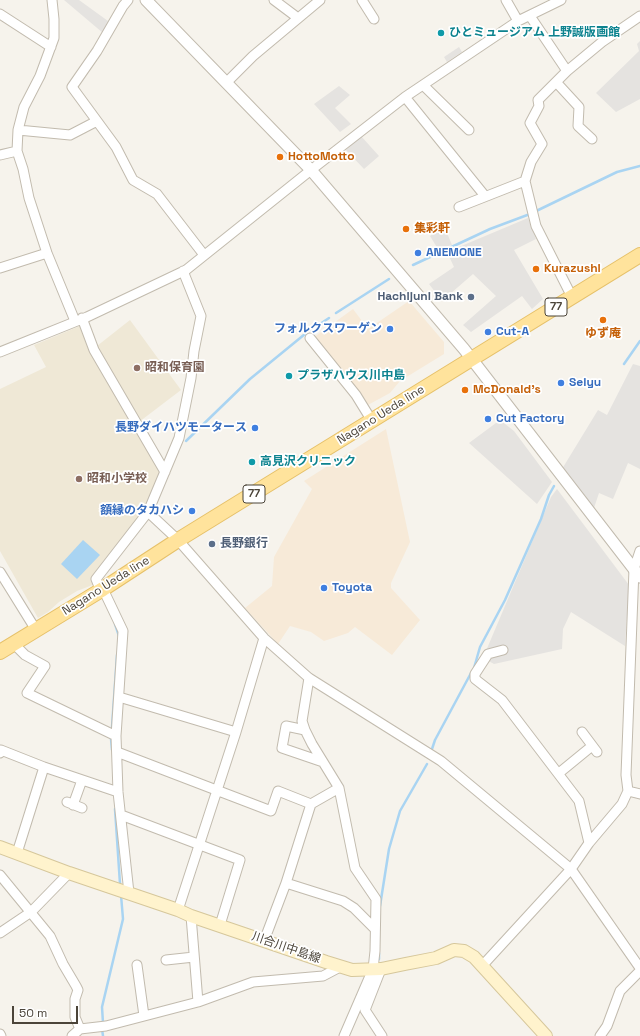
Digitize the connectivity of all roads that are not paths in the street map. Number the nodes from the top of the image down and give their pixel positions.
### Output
1 (52, 0) edge
2 (128, 0) edge
3 (146, 0) edge
4 (274, 0) edge
5 (320, 0) edge
6 (362, 0) edge
7 (506, 0) edge
8 (561, 0) edge
9 (0, 14) edge
10 (530, 16) junction
11 (640, 16) edge
12 (298, 18) junction
13 (374, 19) dead end
14 (518, 21) junction
15 (51, 47) junction
16 (567, 71) junction
17 (227, 82) junction
18 (556, 82) junction
19 (423, 85) junction
20 (405, 97) junction
21 (97, 121) junction
22 (18, 130) junction
23 (469, 130) dead end
24 (592, 139) dead end
25 (17, 151) junction
26 (0, 155) edge
27 (311, 170) junction
28 (525, 181) junction
29 (485, 196) junction
30 (459, 207) dead end
31 (47, 253) junction
32 (204, 255) junction
33 (640, 255) edge
34 (0, 268) edge
35 (183, 271) junction
36 (572, 297) junction
37 (79, 320) junction
38 (310, 338) dead end
39 (0, 352) edge
40 (473, 359) junction
41 (372, 421) junction
42 (165, 472) junction
43 (148, 512) junction
44 (178, 540) junction
45 (640, 552) edge
46 (0, 572) edge
47 (637, 573) edge
48 (103, 589) junction
49 (36, 630) junction
50 (264, 638) junction
51 (14, 644) junction
52 (503, 650) dead end
53 (0, 652) edge
54 (308, 678) junction
55 (119, 696) junction
56 (305, 730) junction
57 (236, 732) junction
58 (582, 732) dead end
59 (116, 736) junction
60 (117, 752) junction
61 (0, 753) edge
62 (323, 762) junction
63 (44, 767) junction
64 (559, 773) junction
65 (82, 780) junction
66 (339, 788) junction
67 (217, 790) junction
68 (628, 791) junction
69 (118, 792) junction
70 (640, 794) edge
71 (311, 804) junction
72 (74, 805) dead end
73 (121, 815) junction
74 (589, 843) junction
75 (199, 845) junction
76 (0, 847) edge
77 (16, 853) junction
78 (571, 869) junction
79 (69, 873) junction
80 (0, 875) edge
81 (286, 883) junction
82 (129, 893) junction
83 (178, 910) junction
84 (32, 912) junction
85 (191, 916) junction
86 (220, 925) junction
87 (375, 929) junction
88 (0, 933) edge
89 (264, 941) junction
90 (194, 957) junction
91 (166, 960) dead end
92 (137, 965) dead end
93 (482, 966) junction
94 (340, 967) junction
95 (377, 969) junction
96 (640, 970) edge
97 (198, 1002) junction
98 (144, 1016) junction
99 (80, 1029) junction
100 (72, 1036) edge
101 (344, 1036) edge
102 (382, 1036) edge
103 (546, 1036) edge
104 (600, 1036) edge

1 - 15 street
2 - 21 street
3 - 17 street
4 - 12 street
5 - 12 street
6 - 13 street
7 - 14 street
8 - 10 street
9 - 15 street
10 - 14 street
10 - 16 street
11 - 16 street
12 - 17 street
14 - 19 street
15 - 22 street
16 - 18 street
17 - 27 street
18 - 24 street
18 - 28 street
19 - 20 street
19 - 23 street
20 - 27 street
20 - 29 street
21 - 22 street
21 - 32 street
22 - 25 street
25 - 26 street
25 - 31 street
27 - 32 street
27 - 40 street
28 - 29 street
28 - 36 street
29 - 30 street
31 - 34 street
31 - 37 street
32 - 35 street
33 - 36 main road, Nagano Ueda line / 77
35 - 37 street
35 - 42 street
36 - 40 main road, Nagano Ueda line / 77
37 - 39 street
37 - 42 street
38 - 41 street
40 - 41 main road, Nagano Ueda line / 77
40 - 47 street
41 - 44 main road, Nagano Ueda line / 77
42 - 43 street
43 - 44 street
43 - 48 street
44 - 48 main road, Nagano Ueda line / 77
44 - 50 street
45 - 47 street
46 - 49 street
47 - 68 street
48 - 49 main road, Nagano Ueda line / 77
48 - 55 street
49 - 51 main road, Nagano Ueda line / 77
50 - 54 street
50 - 57 street
51 - 53 main road, Nagano Ueda line / 77
51 - 59 street
52 - 64 street
54 - 56 street
54 - 78 street
55 - 57 street
55 - 59 street
56 - 62 street
56 - 62 street
57 - 67 street
58 - 64 street
59 - 60 street
60 - 67 street
60 - 69 street
61 - 63 street
62 - 66 street
63 - 65 street
63 - 77 street
64 - 74 street
65 - 69 street
65 - 72 street
66 - 71 street
66 - 87 street
67 - 71 street
67 - 75 street
68 - 70 street
68 - 74 street
69 - 73 street
71 - 81 street
73 - 75 street
73 - 82 street
74 - 78 street
75 - 83 street
75 - 86 street
76 - 77 main road, 川合川中島線
77 - 79 main road, 川合川中島線
78 - 93 street
78 - 96 street
79 - 82 main road, 川合川中島線
79 - 84 street
80 - 84 street
81 - 87 street
81 - 89 street
82 - 83 main road, 川合川中島線
83 - 85 main road, 川合川中島線
84 - 88 street
84 - 99 street
85 - 86 main road, 川合川中島線
85 - 90 street
86 - 89 main road, 川合川中島線
87 - 95 street
89 - 94 main road, 川合川中島線
90 - 91 street
90 - 97 street
92 - 98 street
93 - 95 main road, 川合川中島線
93 - 103 main road, 川合川中島線
94 - 95 main road, 川合川中島線
94 - 97 street
95 - 101 street
95 - 102 street
96 - 104 street
97 - 98 street
98 - 99 street
99 - 100 street

